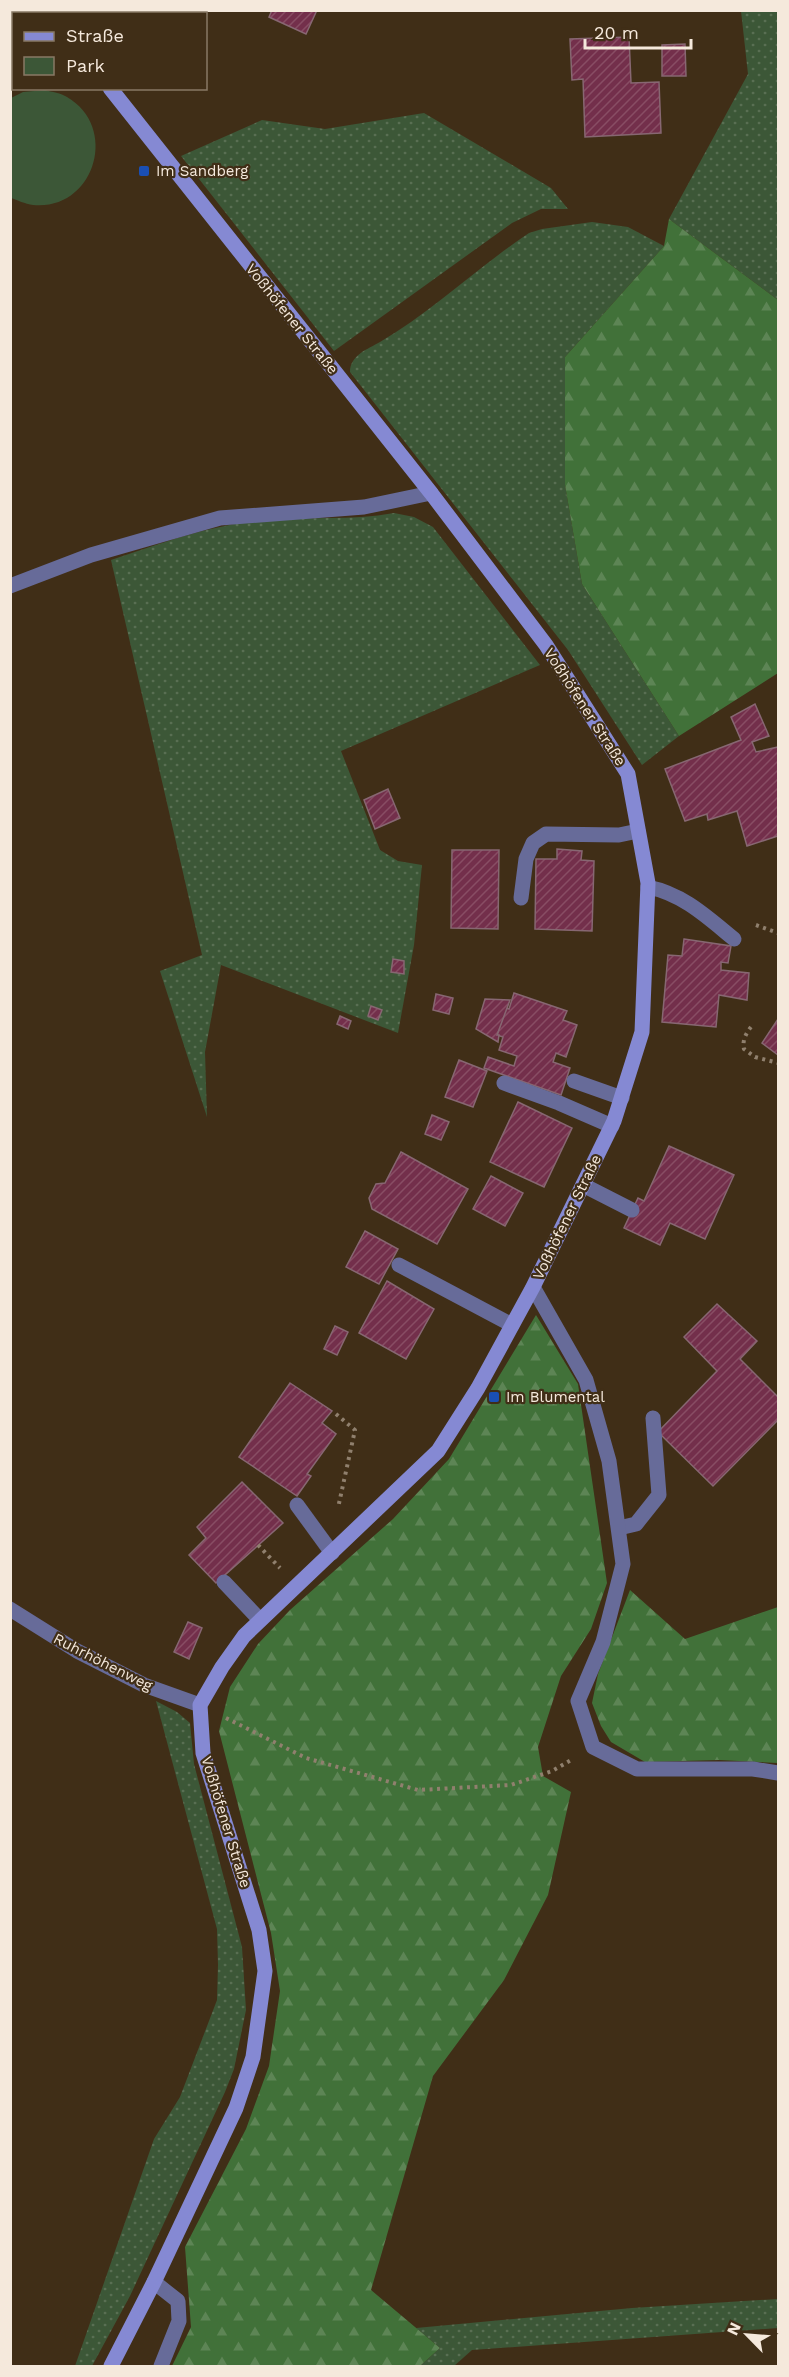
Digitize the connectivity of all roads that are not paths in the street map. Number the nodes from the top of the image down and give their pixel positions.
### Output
1 (112, 90) edge
2 (431, 493) junction
3 (10, 586) edge
4 (638, 831) junction
5 (648, 887) junction
6 (521, 898) dead end
7 (734, 939) dead end
8 (573, 1081) dead end
9 (504, 1083) dead end
10 (622, 1098) junction
11 (612, 1126) junction
12 (583, 1185) junction
13 (632, 1210) dead end
14 (399, 1265) dead end
15 (533, 1287) junction
16 (512, 1324) junction
17 (653, 1418) dead end
18 (297, 1505) dead end
19 (619, 1528) junction
20 (332, 1553) junction
21 (224, 1582) dead end
22 (10, 1609) edge
23 (260, 1620) junction
24 (200, 1705) junction
25 (778, 1773) edge
26 (154, 2282) junction
27 (111, 2367) edge
28 (160, 2367) edge

1 - 2 street, Voßhöfener Straße
2 - 3 street
2 - 4 street, Voßhöfener Straße
4 - 5 street, Voßhöfener Straße
4 - 6 street
5 - 7 street
5 - 10 street, Voßhöfener Straße
8 - 10 street
9 - 11 street
10 - 11 street, Voßhöfener Straße
11 - 12 street, Voßhöfener Straße
12 - 13 street
12 - 15 street, Voßhöfener Straße
14 - 16 street
15 - 16 street, Voßhöfener Straße
15 - 19 street
16 - 20 street, Voßhöfener Straße
17 - 19 street
18 - 20 street
19 - 25 street
20 - 23 street, Voßhöfener Straße
21 - 23 street
22 - 24 street, Ruhrhöhenweg
23 - 24 street, Voßhöfener Straße
24 - 26 street, Voßhöfener Straße
26 - 27 street, Voßhöfener Straße
26 - 28 street

